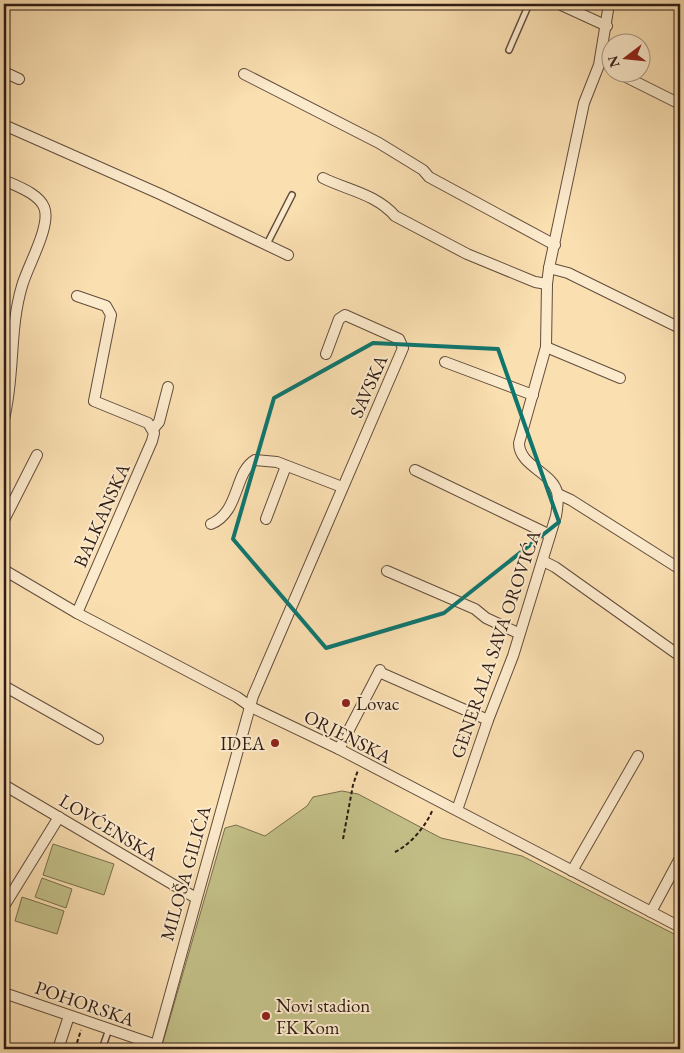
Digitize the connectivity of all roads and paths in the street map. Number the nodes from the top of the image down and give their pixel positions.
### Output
1 (529, 4) edge
2 (559, 4) edge
3 (609, 4) edge
4 (607, 26) junction
5 (508, 50) dead end
6 (599, 65) junction
7 (602, 66) edge
8 (4, 72) edge
9 (244, 74) dead end
10 (19, 79) dead end
11 (636, 82) edge
12 (680, 104) edge
13 (4, 125) edge
14 (322, 178) dead end
15 (4, 180) edge
16 (292, 195) dead end
17 (267, 244) junction
18 (555, 245) junction
19 (288, 255) dead end
20 (549, 268) junction
21 (547, 284) junction
22 (78, 296) dead end
23 (680, 328) edge
24 (546, 347) junction
25 (326, 354) dead end
26 (445, 362) dead end
27 (620, 378) dead end
28 (168, 387) dead end
29 (533, 395) junction
30 (4, 419) edge
31 (153, 429) junction
32 (37, 455) dead end
33 (286, 466) junction
34 (415, 470) dead end
35 (342, 487) junction
36 (558, 494) junction
37 (266, 518) dead end
38 (4, 520) edge
39 (211, 524) dead end
40 (550, 535) junction
41 (543, 561) junction
42 (680, 569) edge
43 (4, 570) edge
44 (387, 571) dead end
45 (77, 613) junction
46 (518, 633) junction
47 (680, 656) edge
48 (4, 686) edge
49 (251, 707) junction
50 (488, 720) junction
51 (98, 739) dead end
52 (339, 749) junction
53 (638, 756) dead end
54 (359, 768) dead end
55 (4, 785) edge
56 (433, 807) dead end
57 (457, 810) junction
58 (59, 817) junction
59 (343, 839) dead end
60 (395, 852) dead end
61 (680, 858) edge
62 (572, 871) junction
63 (196, 898) junction
64 (4, 906) edge
65 (651, 912) junction
66 (680, 927) edge
67 (4, 993) edge
68 (69, 1016) junction
69 (83, 1026) dead end
70 (109, 1029) junction
71 (155, 1047) edge
72 (58, 1049) edge
73 (75, 1049) edge
74 (102, 1049) edge

1 - 5 lane
2 - 4 street
3 - 4 street
4 - 6 street
6 - 7 street
6 - 18 street
8 - 10 street
9 - 18 street
11 - 12 street
13 - 17 street
14 - 21 street
15 - 30 street
16 - 17 lane
17 - 19 street
18 - 20 street
20 - 21 street
20 - 23 street
21 - 24 street
22 - 31 street
24 - 27 street
24 - 29 street
25 - 35 street, SAVSKA
26 - 29 street
28 - 31 street, BALKANSKA
29 - 36 street
31 - 45 street, BALKANSKA
32 - 38 street
33 - 35 street
33 - 37 street
33 - 39 street
34 - 40 street
35 - 49 street, SAVSKA
36 - 40 street, GENERALA SAVA OROVIĆA
36 - 42 street
40 - 41 street, GENERALA SAVA OROVIĆA
41 - 46 street, GENERALA SAVA OROVIĆA
41 - 47 street
43 - 45 street, ORJENSKA
44 - 46 street
45 - 49 street, ORJENSKA
46 - 50 street, GENERALA SAVA OROVIĆA
48 - 51 street
49 - 52 street, ORJENSKA
49 - 63 street, MILOŠA GILIĆA
50 - 52 street
50 - 57 street, GENERALA SAVA OROVIĆA
52 - 57 street, ORJENSKA
53 - 62 street
54 - 59 path
55 - 58 street, LOVĆENSKA
56 - 60 path
57 - 62 street, ORJENSKA
58 - 63 street, LOVĆENSKA
58 - 64 street
61 - 65 street
62 - 65 street, ORJENSKA
63 - 71 street, MILOŠA GILIĆA
65 - 66 street, ORJENSKA
67 - 68 street, POHORSKA
68 - 70 street, POHORSKA
68 - 72 street
69 - 73 path
70 - 71 street, POHORSKA
70 - 74 lane

